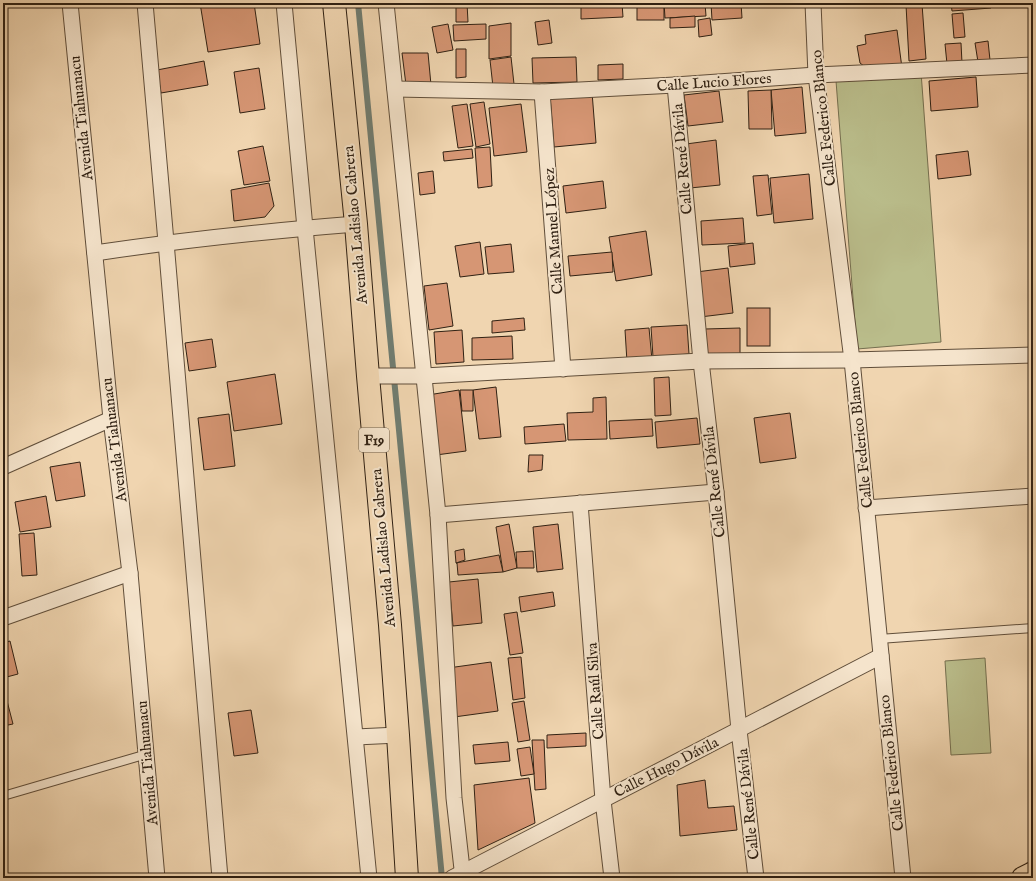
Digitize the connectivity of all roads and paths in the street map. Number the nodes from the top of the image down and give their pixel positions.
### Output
1 (70, 3) edge
2 (144, 3) edge
3 (284, 3) edge
4 (334, 3) edge
5 (386, 3) edge
6 (813, 3) edge
7 (1033, 65) edge
8 (816, 75) junction
9 (676, 85) junction
10 (396, 89) junction
11 (542, 92) junction
12 (356, 224) junction
13 (305, 228) junction
14 (166, 242) junction
15 (95, 253) junction
16 (1033, 355) edge
17 (852, 360) junction
18 (702, 362) junction
19 (563, 369) junction
20 (376, 376) junction
21 (424, 376) junction
22 (111, 419) junction
23 (3, 467) edge
24 (716, 492) junction
25 (1033, 496) edge
26 (580, 503) junction
27 (866, 508) junction
28 (438, 515) junction
29 (130, 573) junction
30 (3, 618) edge
31 (1033, 628) edge
32 (879, 639) junction
33 (881, 656) junction
34 (739, 730) junction
35 (398, 735) junction
36 (356, 737) junction
37 (146, 754) junction
38 (3, 796) edge
39 (603, 800) junction
40 (1033, 873) edge
41 (459, 876) edge
42 (157, 878) edge
43 (220, 878) edge
44 (369, 878) edge
45 (408, 878) edge
46 (612, 878) edge
47 (756, 878) edge
48 (903, 878) edge
49 (1023, 878) edge

1 - 15 street, Avenida Tiahuanacu
2 - 14 street
3 - 13 street
4 - 12 main road, Avenida Ladislao Cabrera / F19
5 - 10 street
6 - 8 street, Calle Federico Blanco
7 - 8 street, Calle Lucio Flores
8 - 9 street, Calle Lucio Flores
8 - 17 street, Calle Federico Blanco
9 - 11 street, Calle Lucio Flores
9 - 18 street, Calle René Dávila
10 - 11 street, Calle Lucio Flores
10 - 21 street
11 - 19 street, Calle Manuel López
12 - 13 street
12 - 20 main road, Avenida Ladislao Cabrera / F19
13 - 14 street
13 - 36 street
14 - 15 street
14 - 43 street
15 - 22 street, Avenida Tiahuanacu
16 - 17 street
17 - 18 street
17 - 27 street, Calle Federico Blanco
18 - 19 street
18 - 24 street, Calle René Dávila
19 - 21 street
20 - 21 street
20 - 35 main road, Avenida Ladislao Cabrera / F19
21 - 28 street
22 - 23 street
22 - 29 street, Avenida Tiahuanacu
24 - 26 street
24 - 34 street, Calle René Dávila
25 - 27 street
26 - 28 street
26 - 39 street, Calle Raúl Silva
27 - 32 street, Calle Federico Blanco
28 - 41 street
29 - 30 street
29 - 37 street, Avenida Tiahuanacu
31 - 32 lane
32 - 33 street, Calle Federico Blanco
33 - 34 street, Calle Hugo Dávila
33 - 48 street, Calle Federico Blanco
34 - 39 street, Calle Hugo Dávila
34 - 47 street, Calle René Dávila
35 - 36 street
35 - 45 main road, Avenida Ladislao Cabrera / F19
36 - 44 street
37 - 38 lane
37 - 42 street, Avenida Tiahuanacu
39 - 41 street, Calle Hugo Dávila
39 - 46 street, Calle Raúl Silva
40 - 49 main road

